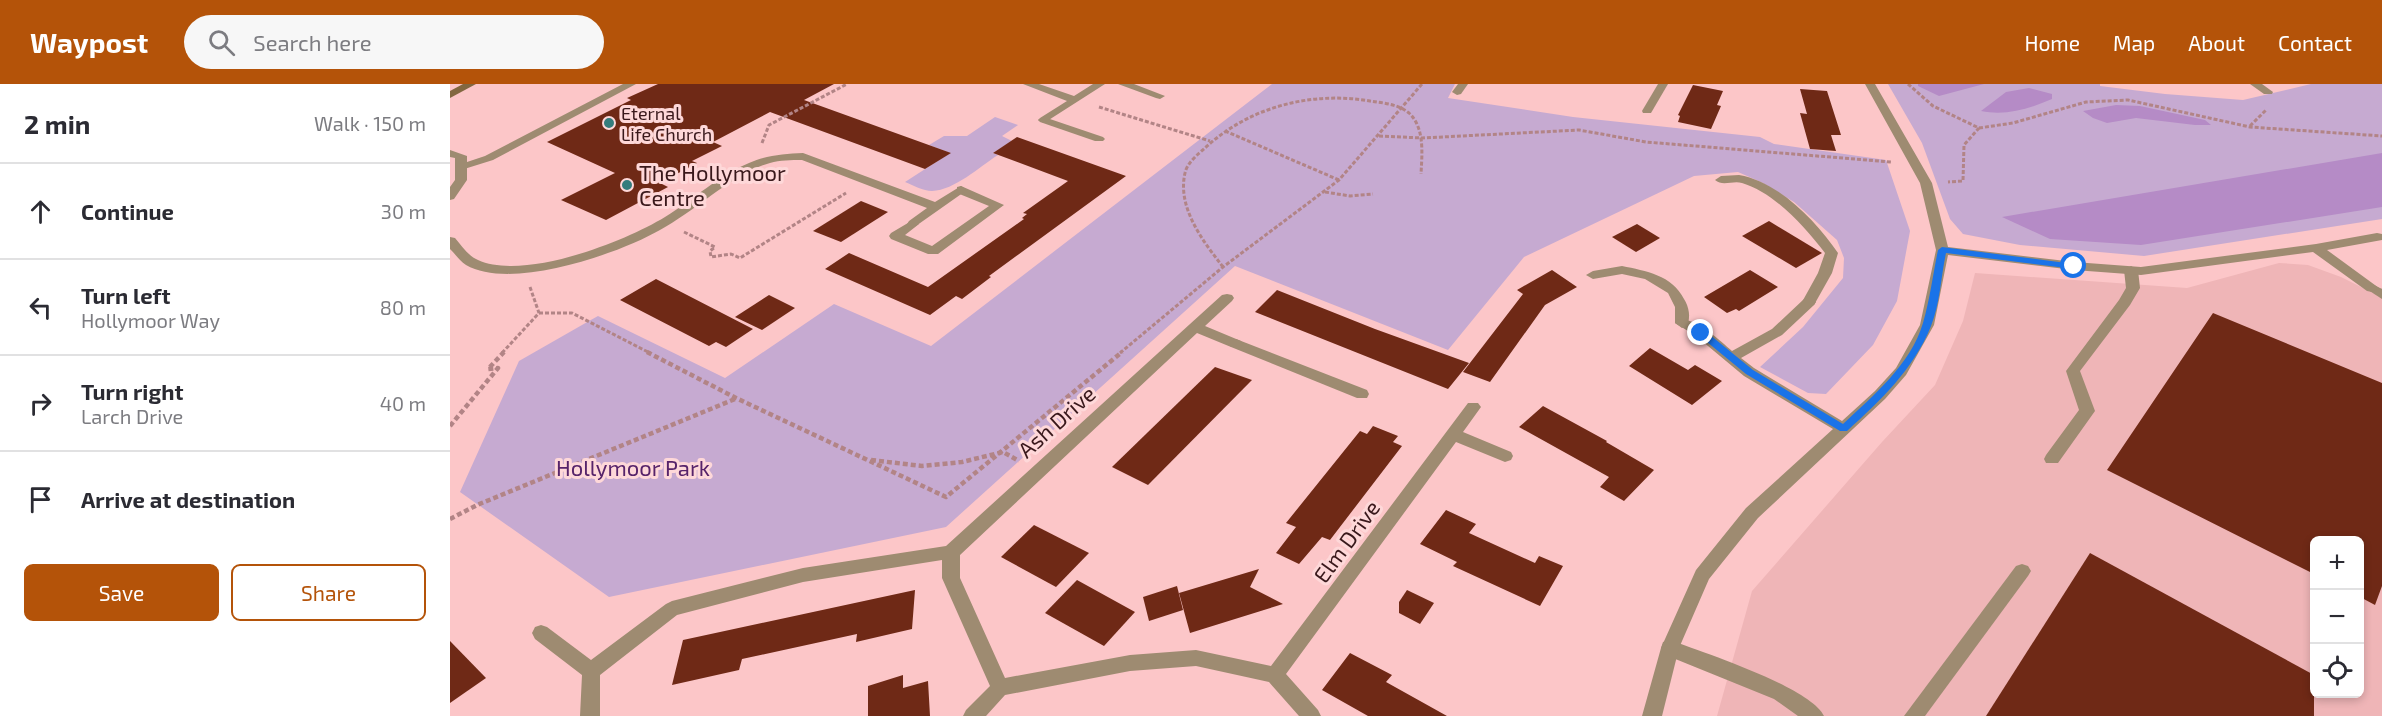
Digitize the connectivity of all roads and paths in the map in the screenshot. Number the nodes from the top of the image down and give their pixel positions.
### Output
1 (471, 84) edge
2 (631, 84) edge
3 (847, 84) edge
4 (1028, 84) edge
5 (1100, 84) edge
6 (1123, 84) edge
7 (1422, 84) edge
8 (1663, 84) edge
9 (1870, 84) edge
10 (1908, 84) edge
11 (2255, 84) edge
12 (2268, 92) dead end
13 (450, 95) edge
14 (1160, 96) dead end
15 (1076, 100) junction
16 (1095, 106) dead end
17 (1402, 108) junction
18 (1647, 111) dead end
19 (1978, 128) junction
20 (1225, 131) junction
21 (1378, 136) junction
22 (2382, 136) edge
23 (1422, 138) junction
24 (1099, 139) dead end
25 (1210, 141) junction
26 (450, 153) edge
27 (754, 163) junction
28 (1916, 164) junction
29 (461, 166) junction
30 (1421, 174) dead end
31 (1339, 180) junction
32 (1721, 180) dead end
33 (867, 181) junction
34 (1926, 183) junction
35 (1325, 192) junction
36 (1373, 194) dead end
37 (450, 196) edge
38 (936, 207) junction
39 (664, 223) junction
40 (2380, 237) edge
41 (450, 242) edge
42 (2316, 248) junction
43 (1942, 250) junction
44 (1223, 267) junction
45 (533, 268) junction
46 (2131, 270) junction
47 (1593, 275) dead end
48 (2377, 292) edge
49 (1227, 298) dead end
50 (539, 313) junction
51 (1195, 327) junction
52 (1730, 358) junction
53 (1362, 394) dead end
54 (736, 398) junction
55 (1473, 407) dead end
56 (450, 426) edge
57 (1844, 429) junction
58 (1453, 434) junction
59 (1003, 452) junction
60 (1505, 456) dead end
61 (868, 459) junction
62 (2052, 459) dead end
63 (450, 519) edge
64 (951, 552) junction
65 (2022, 571) dead end
66 (541, 633) dead end
67 (1670, 648) junction
68 (591, 671) junction
69 (1275, 675) junction
70 (1000, 688) junction
71 (590, 716) edge
72 (973, 716) edge
73 (1311, 716) edge
74 (1652, 716) edge
75 (1814, 716) edge
76 (1914, 716) edge

1 - 13 street
2 - 29 street
3 - 27 path
4 - 15 street
5 - 15 street
6 - 14 street
7 - 17 path
8 - 18 street
9 - 28 street
10 - 19 path
11 - 12 street
15 - 24 street
16 - 25 path
17 - 20 path
17 - 21 path
17 - 23 path
19 - 22 path
19 - 34 path
20 - 25 path
20 - 31 path
21 - 23 path
21 - 31 path
23 - 28 path
23 - 30 path
25 - 44 path
26 - 29 street
27 - 33 street
27 - 39 street
28 - 34 street
29 - 37 street
31 - 35 path
32 - 52 street
33 - 38 street
33 - 39 path
34 - 43 street
35 - 36 path
35 - 44 path
38 - 38 street
39 - 45 street
40 - 42 street
41 - 45 street
42 - 46 street
42 - 48 street
43 - 46 street
43 - 57 street
44 - 59 path
45 - 50 path
46 - 62 street
47 - 52 street
49 - 51 street, Ash Drive
50 - 54 path
50 - 56 path
51 - 53 street
51 - 64 street, Ash Drive
52 - 57 street
54 - 61 path
54 - 63 path
55 - 58 street, Elm Drive
57 - 67 street
58 - 60 street
58 - 69 street, Elm Drive
59 - 61 path
59 - 61 path
64 - 68 street
64 - 70 street
65 - 76 street
66 - 68 street
67 - 74 street
67 - 75 street
68 - 71 street
69 - 70 street
69 - 73 street
70 - 72 street

